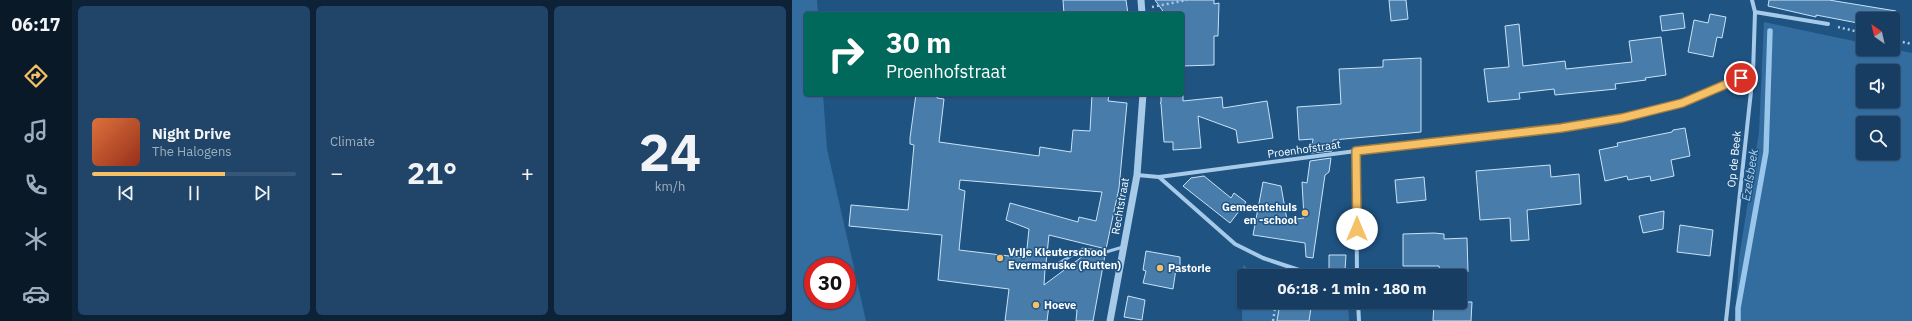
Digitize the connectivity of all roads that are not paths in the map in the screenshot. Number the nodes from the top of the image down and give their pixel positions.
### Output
1 (1141, 0) edge
2 (1752, 0) edge
3 (1142, 12) edge
4 (1755, 12) junction
5 (1828, 24) road end
6 (1753, 73) junction
7 (1143, 96) edge
8 (1356, 151) junction
9 (1137, 175) junction
10 (1159, 177) junction
11 (1123, 247) junction
12 (1046, 266) dead end
13 (1296, 269) edge
14 (1357, 269) edge
15 (1358, 309) edge
16 (1110, 321) edge
17 (1359, 321) edge
18 (1726, 321) edge

1 - 3 street
2 - 4 street, Op de Beek
4 - 5 street
4 - 6 street, Op de Beek
6 - 8 street, Proenhofstraat
6 - 18 street, Op de Beek
7 - 9 street, Rechtstraat
8 - 10 street, Proenhofstraat
8 - 14 street
9 - 10 street, Proenhofstraat
9 - 11 street, Rechtstraat
10 - 13 street
11 - 12 lane
11 - 16 street, Rechtstraat
15 - 17 street

